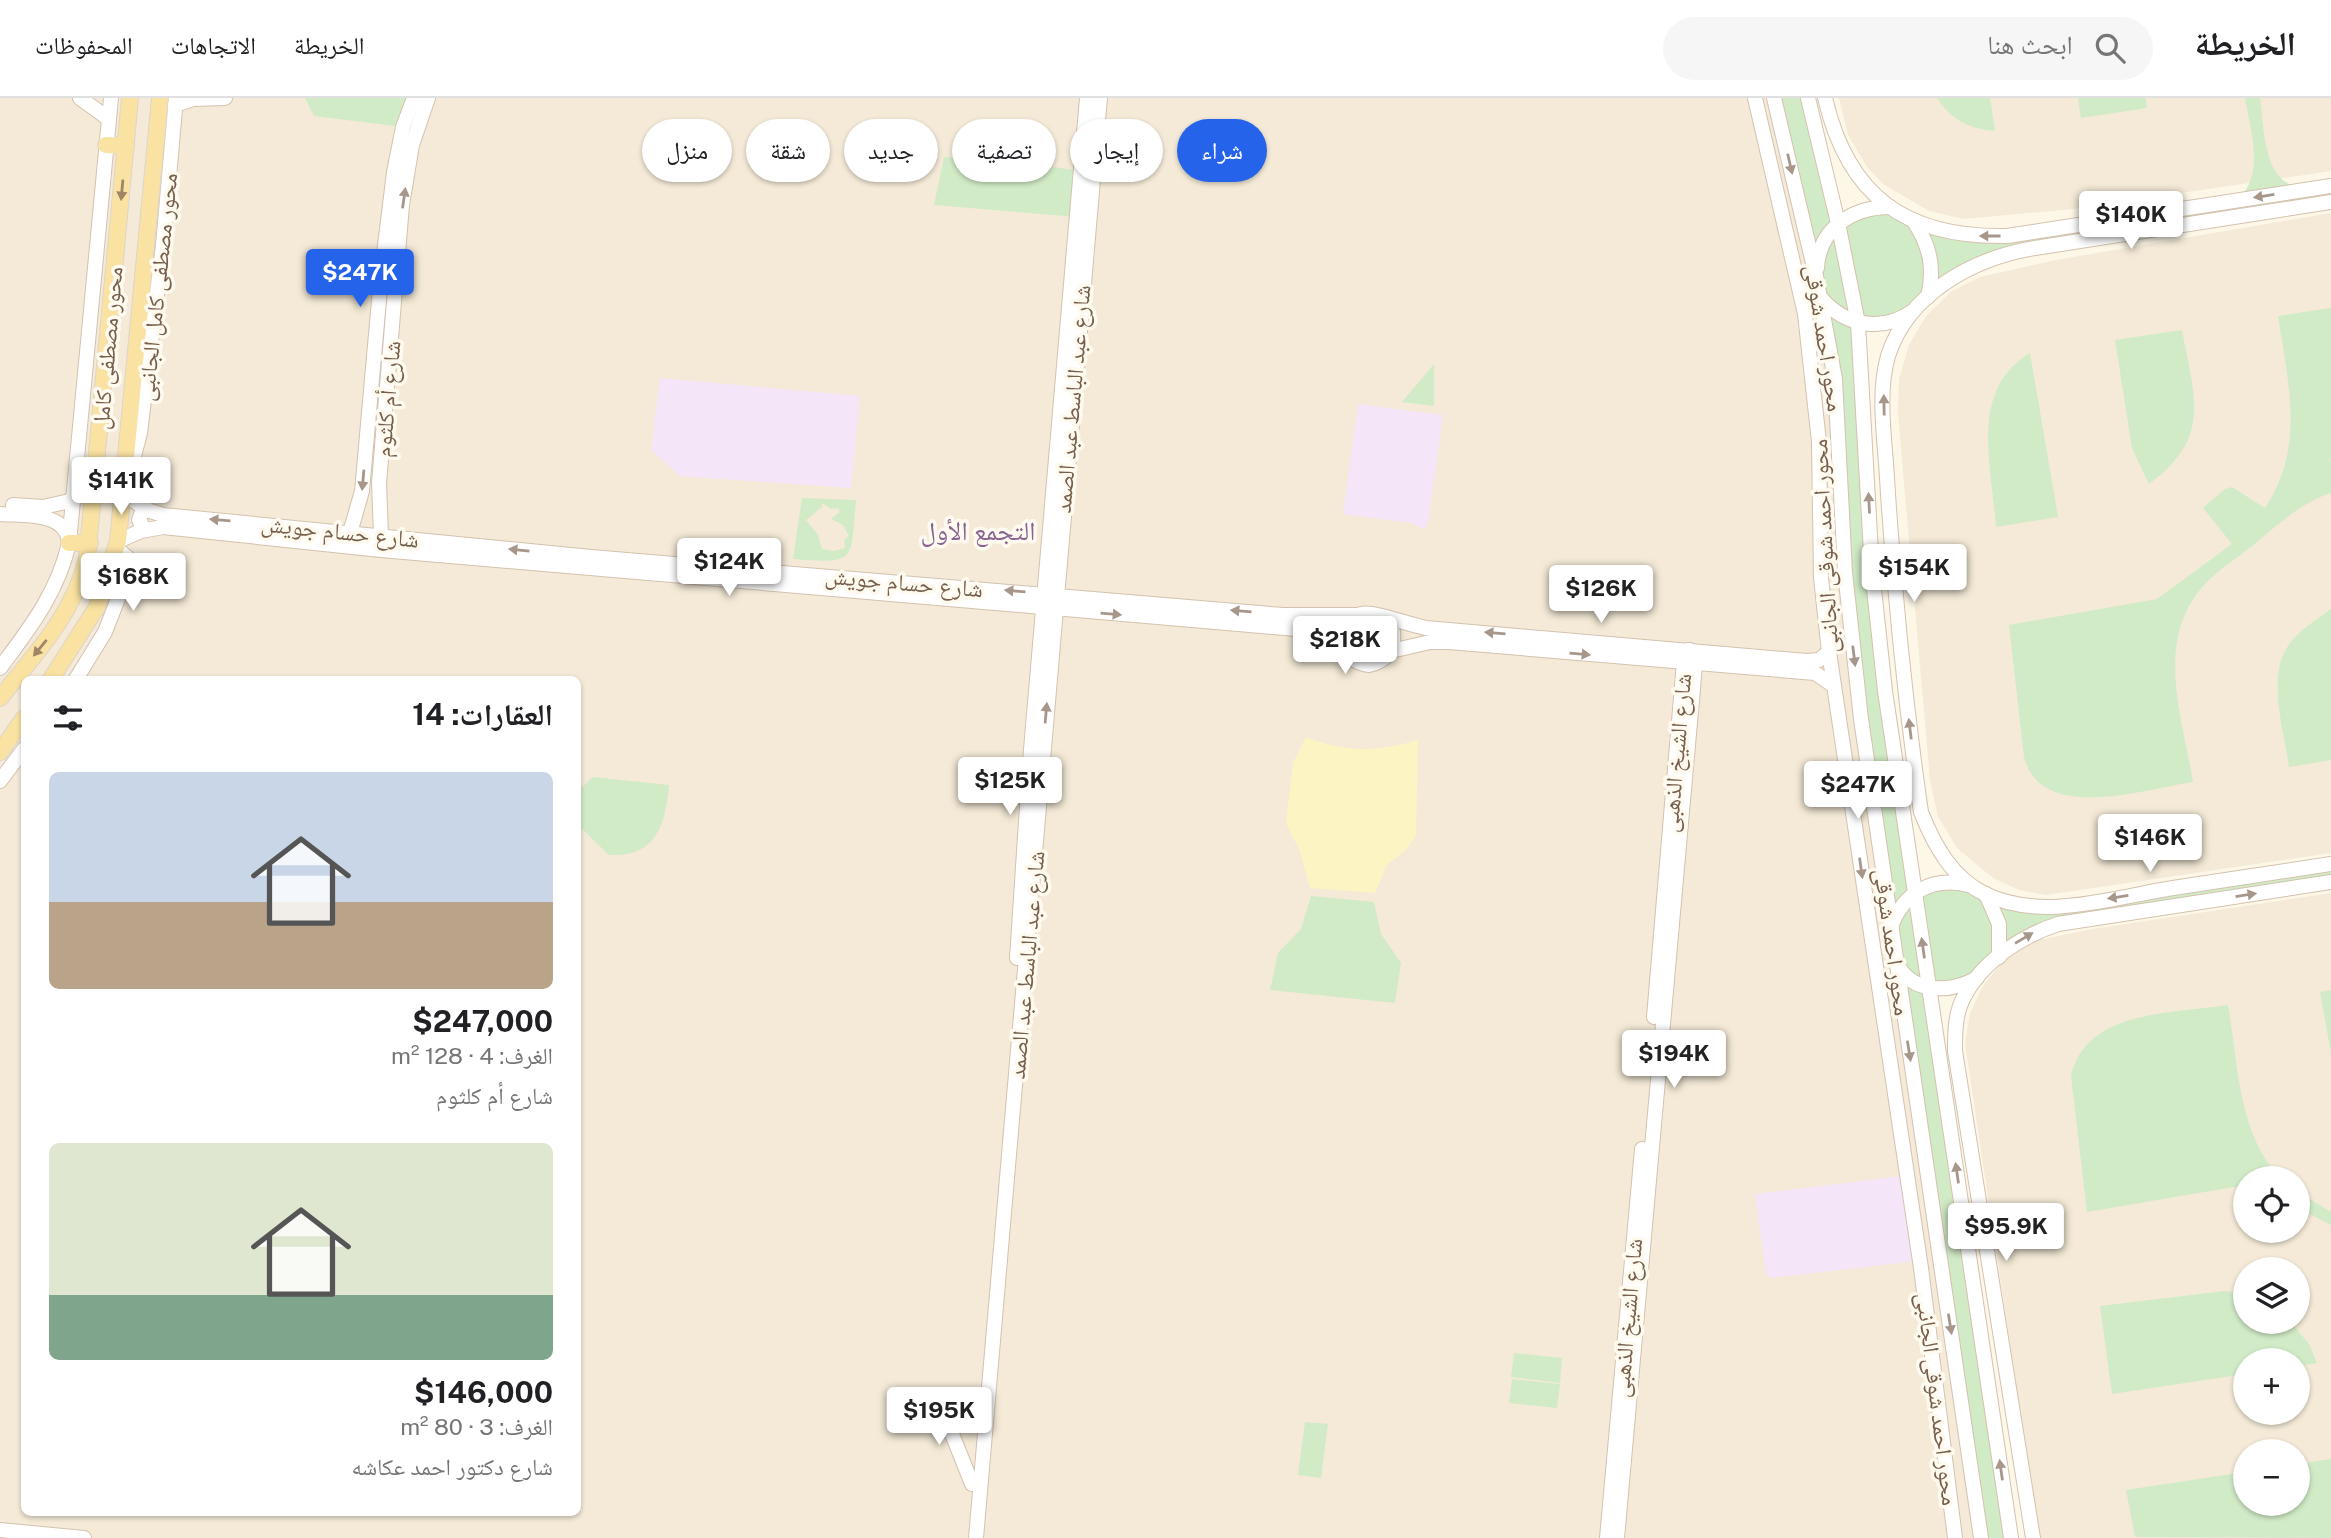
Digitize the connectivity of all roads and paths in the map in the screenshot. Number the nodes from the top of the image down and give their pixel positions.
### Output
1 (80, 98) edge
2 (111, 98) edge
3 (130, 98) edge
4 (198, 98) edge
5 (225, 98) edge
6 (414, 98) edge
7 (428, 98) edge
8 (1087, 98) edge
9 (1100, 98) edge
10 (1755, 98) edge
11 (1774, 98) edge
12 (1808, 98) edge
13 (1825, 98) edge
14 (170, 101) edge
15 (108, 119) junction
16 (106, 145) junction
17 (126, 146) junction
18 (163, 153) junction
19 (2331, 186) edge
20 (2331, 202) edge
21 (1890, 208) junction
22 (1913, 220) junction
23 (1838, 223) junction
24 (2032, 232) junction
25 (2035, 248) junction
26 (1816, 276) junction
27 (1821, 298) junction
28 (1923, 303) junction
29 (1858, 323) junction
30 (134, 457) junction
31 (123, 472) junction
32 (122, 494) junction
33 (74, 500) junction
34 (0, 504) edge
35 (147, 510) junction
36 (0, 514) edge
37 (246, 529) junction
38 (145, 530) junction
39 (350, 533) junction
40 (382, 535) junction
41 (69, 543) junction
42 (90, 543) junction
43 (118, 545) junction
44 (492, 553) junction
45 (1049, 601) junction
46 (1358, 615) junction
47 (1381, 617) junction
48 (1850, 620) junction
49 (1826, 624) junction
50 (1342, 645) junction
51 (1391, 650) junction
52 (1829, 652) junction
53 (1689, 658) junction
54 (0, 668) edge
55 (53, 676) edge
56 (78, 676) edge
57 (1834, 685) junction
58 (0, 698) edge
59 (21, 722) edge
60 (6, 739) edge
61 (0, 752) edge
62 (21, 752) edge
63 (0, 781) edge
64 (2331, 864) edge
65 (2331, 882) edge
66 (1969, 884) junction
67 (1915, 892) junction
68 (1986, 894) junction
69 (2086, 902) junction
70 (2089, 919) junction
71 (1892, 940) junction
72 (1999, 957) junction
73 (1895, 959) junction
74 (1977, 980) junction
75 (1929, 988) junction
76 (920, 1398) dead end
77 (972, 1483) junction
78 (0, 1530) edge
79 (1955, 1534) edge
80 (1981, 1534) edge
81 (84, 1538) edge
82 (966, 1538) edge
83 (976, 1538) edge
84 (1607, 1538) edge
85 (1617, 1538) edge
86 (2011, 1538) edge
87 (2033, 1538) edge

1 - 15 street
2 - 15 street
3 - 17 main road, محور مصطفى كامل
4 - 5 street
4 - 14 street
6 -> 39 street, شارع أم كلثوم
40 -> 7 street, شارع أم كلثوم
8 - 45 street, شارع عبد الباسط عبد الصمد
9 - 45 street, شارع عبد الباسط عبد الصمد
10 - 49 street, محور احمد شوقى الجانبى
11 -> 26 street, محور احمد شوقى
12 - 23 street, محور احمد شوقى
13 - 21 street
14 - 18 main road, محور مصطفى كامل
15 - 16 street
16 - 17 main road
16 - 33 street
17 -> 42 main road, محور مصطفى كامل
18 - 30 street, محور مصطفى كامل الجانبى
18 - 31 main road, محور مصطفى كامل
19 -> 24 street
20 - 25 street
21 - 22 street
21 - 23 street
24 -> 22 street
22 - 28 street
23 - 26 street
23 - 29 street, محور احمد شوقى
24 - 25 street
25 - 28 street
26 - 27 street, محور احمد شوقى
27 - 29 street
27 - 48 street, محور احمد شوقى
28 - 29 street
66 -> 28 street
67 -> 29 street, محور احمد شوقى
30 - 31 street, محور مصطفى كامل الجانبى
30 - 35 street
31 - 32 main road, محور مصطفى كامل
32 - 35 street, شارع حسام جويش
32 - 43 main road, محور مصطفى كامل
33 - 34 street
33 - 41 street
37 -> 35 street, شارع حسام جويش
35 - 38 street
36 - 41 street
37 - 38 street, شارع حسام جويش
37 - 39 street, شارع حسام جويش
37 - 44 street, شارع حسام جويش
38 - 43 street, شارع حسام جويش
39 - 40 street, شارع حسام جويش
40 - 44 street, شارع حسام جويش
41 - 42 main road
41 - 54 street
42 -> 58 main road, محور مصطفى كامل
43 - 55 main road, محور مصطفى كامل
43 - 56 street
44 - 45 street, شارع حسام جويش
46 -> 45 street, شارع حسام جويش
45 -> 50 street, شارع حسام جويش
45 - 77 street, شارع عبد الباسط عبد الصمد
83 -> 45 street, شارع عبد الباسط عبد الصمد
46 - 47 street
46 - 50 street
47 - 51 street
53 -> 47 street
48 - 49 street
48 -> 71 street, محور احمد شوقى
49 - 52 street, محور احمد شوقى الجانبى
50 - 51 street
51 -> 53 street
52 - 53 street
52 - 57 street, محور احمد شوقى الجانبى
53 - 57 street
53 - 84 street, شارع الشيخ الذهبى
53 - 85 street, شارع الشيخ الذهبى
57 -> 79 street, محور احمد شوقى الجانبى
59 - 60 main road
60 - 61 main road
62 - 63 street
64 -> 69 street
70 -> 65 street
66 - 67 street
66 - 68 street
67 - 71 street
75 -> 67 street, محور احمد شوقى
68 - 69 street
68 - 72 street
69 - 70 street
72 -> 70 street
71 - 73 street, محور احمد شوقى
72 - 74 street
73 - 75 street
73 -> 80 street, محور احمد شوقى
74 - 75 street
74 - 87 street
86 -> 75 street, محور احمد شوقى
76 - 77 street
77 - 82 street, شارع عبد الباسط عبد الصمد
78 - 81 street
79 - 80 street

